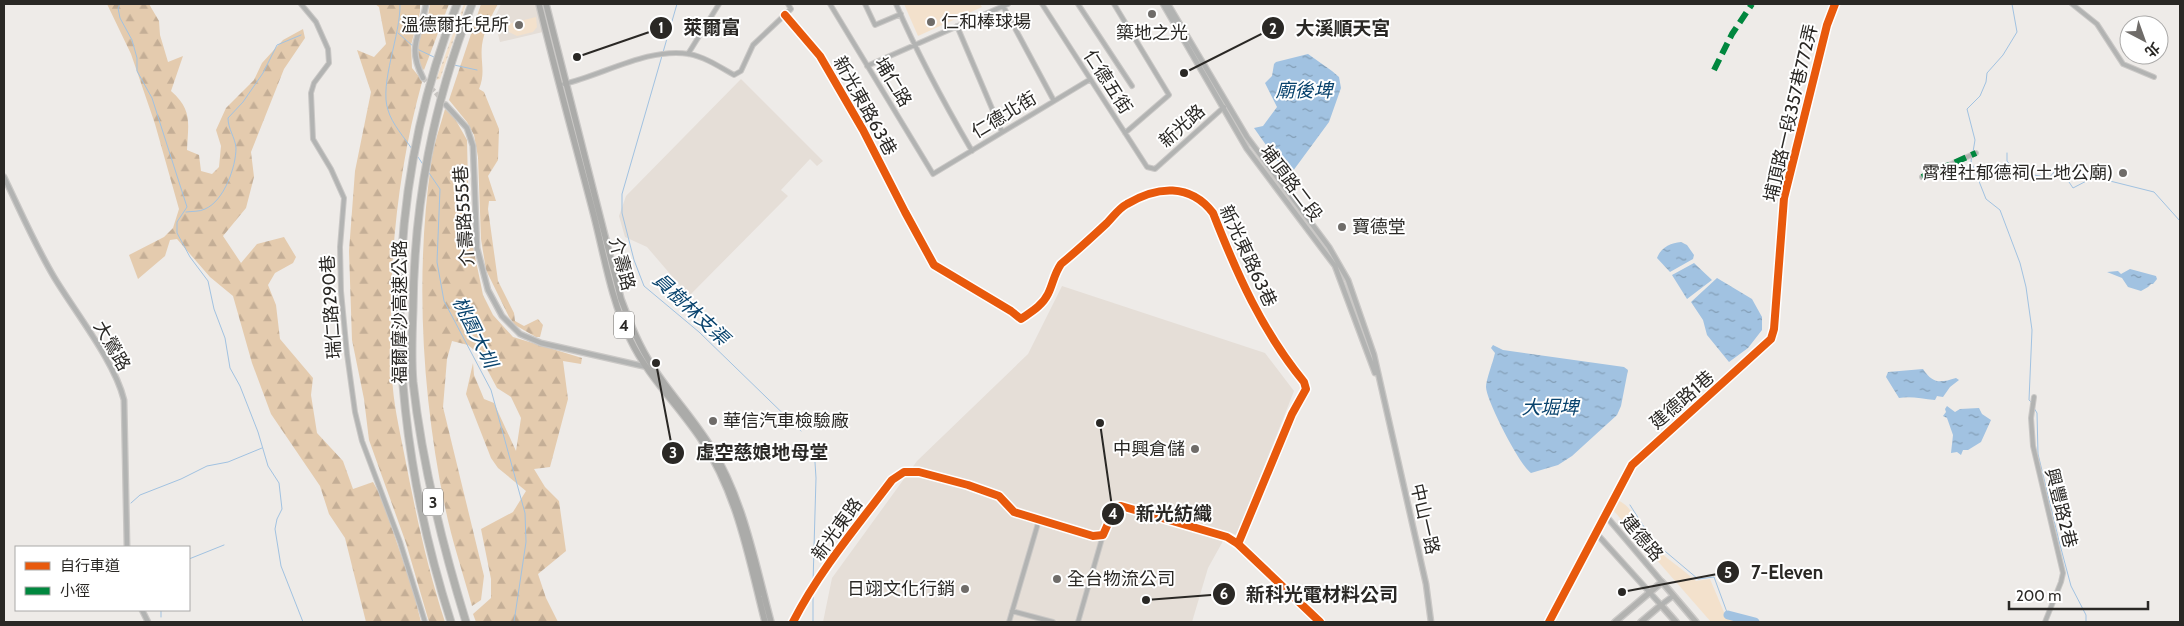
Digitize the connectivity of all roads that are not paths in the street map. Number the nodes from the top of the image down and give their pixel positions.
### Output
1 (301, 4) edge
2 (426, 4) edge
3 (458, 4) edge
4 (472, 4) edge
5 (539, 4) edge
6 (546, 4) edge
7 (719, 4) edge
8 (788, 4) edge
9 (830, 4) edge
10 (865, 4) edge
11 (896, 4) edge
12 (1008, 4) edge
13 (1042, 4) edge
14 (1078, 4) edge
15 (1114, 4) edge
16 (1163, 4) edge
17 (1168, 4) edge
18 (1836, 4) edge
19 (2072, 4) edge
20 (1003, 6) junction
21 (901, 14) junction
22 (784, 15) junction
23 (957, 26) junction
24 (914, 44) junction
25 (688, 54) junction
26 (867, 66) junction
27 (2154, 77) dead end
28 (423, 78) tunnel mouth
29 (1089, 80) junction
30 (567, 84) junction
31 (558, 85) junction
32 (1132, 86) dead end
33 (1054, 100) junction
34 (446, 105) tunnel mouth
35 (1226, 106) junction
36 (1002, 132) junction
37 (1125, 133) junction
38 (972, 151) junction
39 (1976, 153) dead end
40 (1156, 169) joint
41 (934, 174) joint
42 (4, 177) edge
43 (1922, 177) dead end
44 (1776, 290) joint
45 (646, 367) junction
46 (653, 368) junction
47 (2034, 397) dead end
48 (1388, 422) joint
49 (1606, 516) junction
50 (1039, 520) junction
51 (1596, 533) junction
52 (1102, 535) junction
53 (1238, 544) junction
54 (127, 546) edge
55 (1662, 582) junction
56 (1650, 592) junction
57 (1673, 596) junction
58 (1661, 605) junction
59 (1012, 611) junction
60 (424, 620) edge
61 (451, 622) edge
62 (466, 622) edge
63 (764, 622) edge
64 (771, 622) edge
65 (793, 622) edge
66 (1009, 622) edge
67 (1053, 622) edge
68 (1078, 622) edge
69 (1320, 622) edge
70 (1431, 622) edge
71 (1549, 622) edge
72 (1616, 622) edge
73 (1642, 622) edge
74 (1676, 622) edge
75 (1696, 622) edge
76 (2045, 622) edge

1 - 60 street, 瑞仁路290巷
2 - 28 street
3 - 61 highway, 福爾摩沙高速公路 / 3
4 - 62 highway, 福爾摩沙高速公路 / 3
5 - 31 main road, 介壽路 / 4
6 - 30 main road, 介壽路 / 4
7 - 25 street
8 - 22 street
9 - 26 street, 埔仁路
10 - 21 street
11 - 21 street
12 - 20 street
13 - 29 street, 仁德五街
14 - 32 street
15 - 37 street
16 - 35 street, 埔頂路二段
17 - 35 street, 埔頂路二段
18 - 44 street, 埔頂路一段357巷772弄
19 - 27 street
20 - 23 street
20 - 33 street
21 - 24 street
22 - 25 street
22 - 53 street, 新光東路63巷
23 - 24 street
23 - 36 street
24 - 26 street
24 - 38 street
25 - 30 street
26 - 41 street, 埔仁路
29 - 33 street, 仁德北街
29 - 37 street, 仁德五街
30 - 31 street
30 - 46 main road, 介壽路 / 4
31 - 45 main road, 介壽路 / 4
33 - 36 street, 仁德北街
34 - 45 street, 介壽路555巷
35 - 40 street, 新光路
35 - 48 street, 埔頂路二段
36 - 38 street, 仁德北街
37 - 40 street, 仁德五街
38 - 41 street, 仁德北街
39 - 43 street
42 - 54 street, 大鶯路
44 - 49 street, 建德路1巷
45 - 46 street, 介壽路555巷
45 - 63 main road, 介壽路 / 4
46 - 64 main road, 介壽路 / 4
47 - 76 street, 興豐路2巷
48 - 70 street, 中山一路
49 - 51 street, 建德路1巷
49 - 55 street, 建德路
50 - 52 street
50 - 59 street
50 - 65 street, 新光東路
51 - 56 street, 建德路
51 - 71 street, 建德路1巷
52 - 53 street
52 - 68 street
53 - 69 street
55 - 56 main road
55 - 57 main road, 建德路
56 - 58 street, 建德路
56 - 72 main road
57 - 58 street
57 - 75 main road, 建德路
58 - 73 main road
58 - 74 main road, 建德路
59 - 66 street
59 - 67 street

